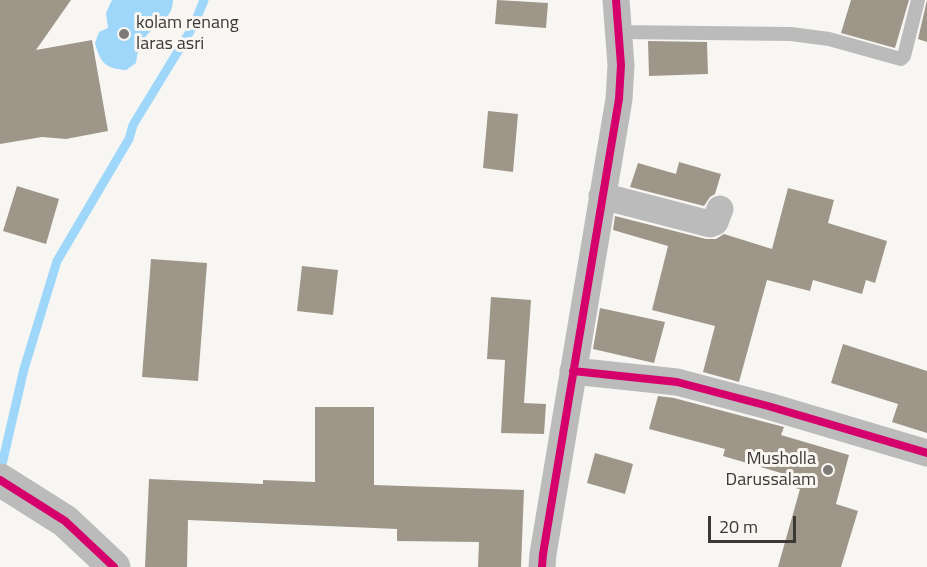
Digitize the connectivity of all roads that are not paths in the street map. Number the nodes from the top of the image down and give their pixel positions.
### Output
1 (616, 0) edge
2 (918, 0) edge
3 (618, 32) junction
4 (602, 196) junction
5 (720, 209) dead end
6 (573, 371) junction
7 (927, 453) edge
8 (6, 483) edge
9 (112, 566) edge
10 (542, 567) edge

1 - 3 street
2 - 3 lane
3 - 4 street
4 - 5 street
4 - 6 street
6 - 7 street
6 - 10 street
8 - 9 street

